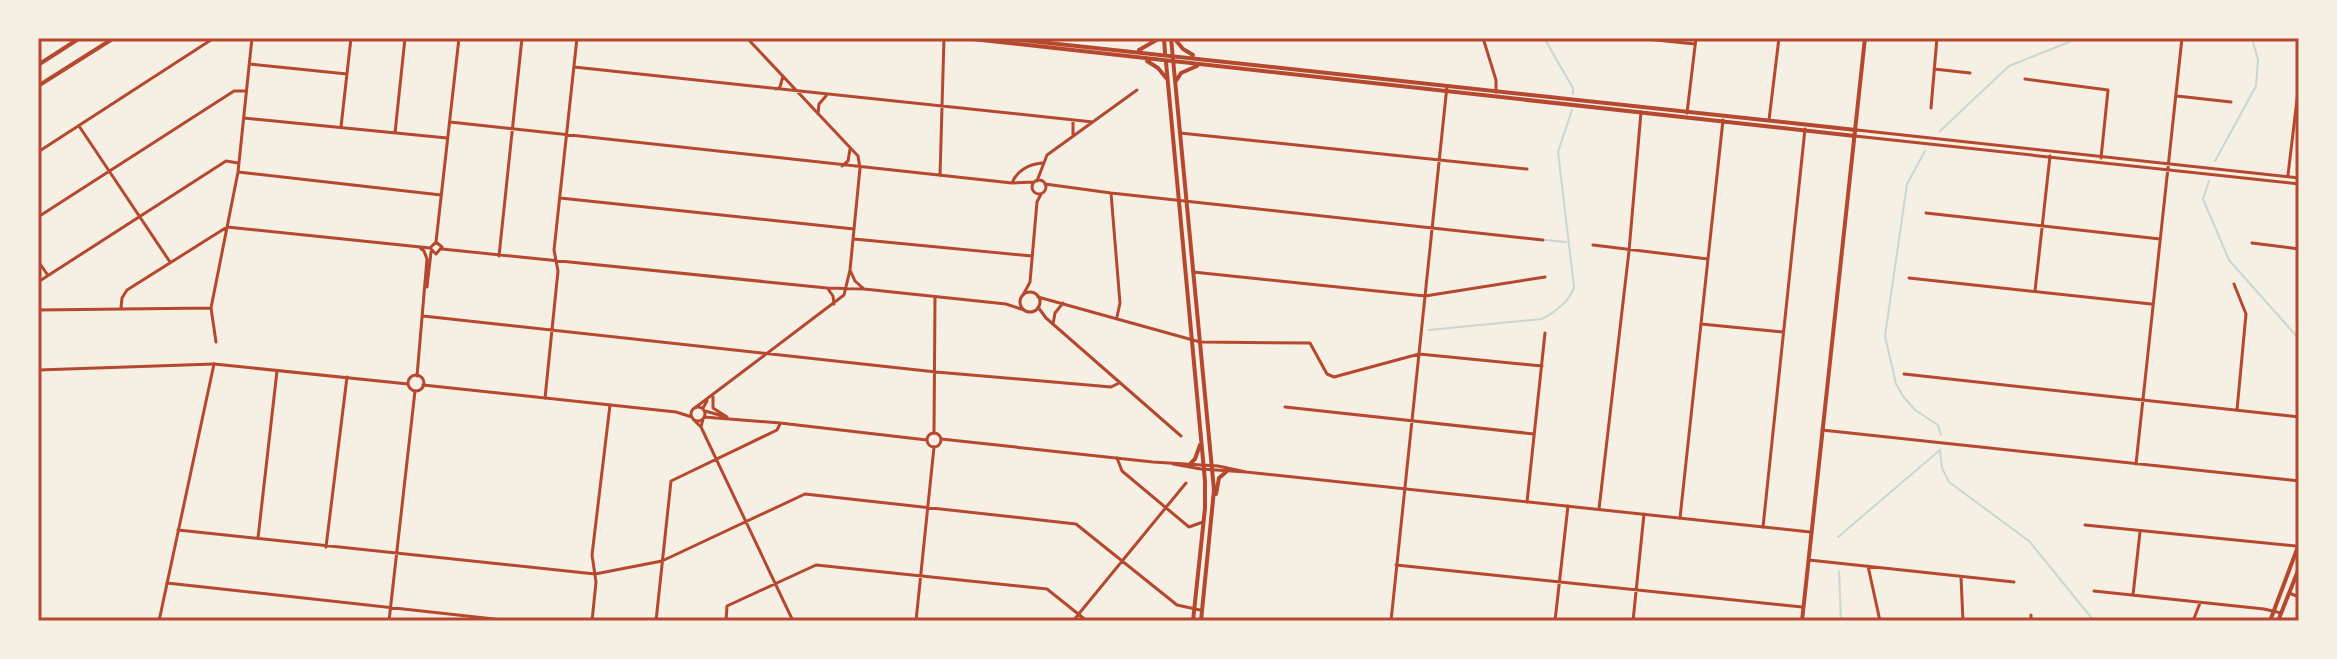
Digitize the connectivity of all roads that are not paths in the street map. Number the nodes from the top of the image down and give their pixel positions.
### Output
1 (80, 38) edge
2 (114, 38) edge
3 (214, 38) edge
4 (252, 38) edge
5 (351, 38) edge
6 (405, 38) edge
7 (459, 38) edge
8 (522, 38) edge
9 (577, 38) edge
10 (747, 38) edge
11 (944, 38) edge
12 (963, 38) edge
13 (1003, 38) edge
14 (1162, 38) edge
15 (1173, 38) edge
16 (1483, 38) edge
17 (1636, 38) edge
18 (1779, 38) edge
19 (1865, 38) edge
20 (1937, 38) edge
21 (2182, 38) edge
22 (1696, 41) edge
23 (1137, 51) junction
24 (1165, 54) junction
25 (1172, 55) junction
26 (1201, 58) junction
27 (1145, 59) junction
28 (1166, 62) junction
29 (1173, 62) junction
30 (40, 63) edge
31 (250, 64) junction
32 (1199, 65) junction
33 (574, 67) junction
34 (1934, 69) junction
35 (1970, 73) dead end
36 (347, 74) junction
37 (783, 76) junction
38 (2025, 79) dead end
39 (1168, 81) junction
40 (1175, 82) junction
41 (2299, 83) edge
42 (39, 86) edge
43 (1447, 88) junction
44 (776, 89) junction
45 (1137, 90) dead end
46 (246, 91) junction
47 (796, 91) junction
48 (1496, 94) junction
49 (828, 95) junction
50 (2177, 96) junction
51 (2231, 102) dead end
52 (942, 107) junction
53 (1931, 108) dead end
54 (1641, 109) junction
55 (818, 114) junction
56 (1687, 114) junction
57 (244, 118) junction
58 (1723, 118) junction
59 (1073, 120) junction
60 (1769, 120) junction
61 (450, 122) junction
62 (1093, 122) junction
63 (1805, 124) junction
64 (79, 126) junction
65 (341, 127) junction
66 (513, 130) junction
67 (1805, 131) junction
68 (395, 133) junction
69 (1180, 133) junction
70 (1855, 133) junction
71 (566, 136) junction
72 (1073, 136) junction
73 (448, 138) junction
74 (849, 146) junction
75 (38, 152) edge
76 (2050, 154) junction
77 (2101, 159) junction
78 (1439, 160) junction
79 (239, 163) junction
80 (1042, 165) junction
81 (842, 166) junction
82 (2168, 166) junction
83 (860, 168) junction
84 (1527, 169) dead end
85 (109, 171) junction
86 (238, 172) junction
87 (940, 176) junction
88 (2288, 177) junction
89 (2299, 178) edge
90 (1036, 181) junction
91 (2287, 182) junction
92 (1012, 183) junction
93 (1045, 183) junction
94 (1023, 184) junction
95 (2299, 184) edge
96 (1054, 187) junction
97 (1033, 192) junction
98 (1043, 193) junction
99 (1111, 193) junction
100 (443, 195) junction
101 (560, 198) junction
102 (1179, 200) junction
103 (1187, 201) junction
104 (1037, 202) junction
105 (1926, 213) dead end
106 (38, 217) edge
107 (139, 217) junction
108 (2043, 224) junction
109 (227, 227) junction
110 (1432, 228) junction
111 (854, 229) junction
112 (854, 239) junction
113 (2161, 239) junction
114 (1543, 240) dead end
115 (436, 242) junction
116 (2252, 243) dead end
117 (1593, 245) dead end
118 (417, 247) junction
119 (2299, 249) edge
120 (431, 250) junction
121 (440, 251) junction
122 (1629, 251) junction
123 (499, 256) junction
124 (1032, 256) junction
125 (1708, 259) junction
126 (38, 261) edge
127 (557, 261) junction
128 (170, 262) junction
129 (431, 266) junction
130 (850, 270) junction
131 (1193, 272) junction
132 (47, 275) junction
133 (1545, 277) dead end
134 (1909, 278) dead end
135 (38, 282) edge
136 (1030, 282) junction
137 (2234, 284) dead end
138 (827, 288) junction
139 (864, 289) junction
140 (846, 290) junction
141 (2035, 291) junction
142 (1037, 296) junction
143 (1425, 296) junction
144 (1022, 297) junction
145 (935, 298) junction
146 (425, 299) junction
147 (1048, 302) junction
148 (1063, 303) junction
149 (834, 304) junction
150 (1006, 304) junction
151 (2153, 304) junction
152 (1038, 306) junction
153 (121, 308) junction
154 (211, 308) junction
155 (38, 310) edge
156 (1026, 311) junction
157 (423, 316) junction
158 (1046, 318) junction
159 (1117, 318) junction
160 (1053, 324) junction
161 (1701, 324) junction
162 (552, 329) junction
163 (1783, 332) junction
164 (1545, 333) dead end
165 (1192, 338) junction
166 (216, 342) dead end
167 (1200, 342) junction
168 (769, 353) junction
169 (1419, 354) junction
170 (214, 364) junction
171 (1542, 366) junction
172 (38, 370) edge
173 (277, 370) junction
174 (936, 372) junction
175 (1904, 374) dead end
176 (417, 376) junction
177 (347, 377) junction
178 (1119, 383) junction
179 (408, 384) junction
180 (423, 385) junction
181 (415, 391) junction
182 (713, 396) junction
183 (545, 398) junction
184 (2144, 400) junction
185 (610, 405) junction
186 (1285, 407) dead end
187 (694, 408) junction
188 (704, 410) junction
189 (2237, 410) junction
190 (676, 412) junction
191 (727, 417) junction
192 (2299, 417) edge
193 (693, 418) junction
194 (704, 418) junction
195 (1411, 421) junction
196 (780, 423) junction
197 (701, 427) junction
198 (1822, 430) junction
199 (934, 433) junction
200 (1534, 434) junction
201 (1181, 436) dead end
202 (941, 439) junction
203 (927, 440) junction
204 (1201, 441) junction
205 (934, 447) junction
206 (1117, 458) junction
207 (716, 460) junction
208 (1191, 463) junction
209 (1173, 464) junction
210 (2136, 464) junction
211 (1203, 467) junction
212 (1211, 468) junction
213 (1226, 472) junction
214 (1246, 472) junction
215 (2299, 481) edge
216 (1186, 483) dead end
217 (1404, 489) junction
218 (1214, 498) junction
219 (1527, 502) junction
220 (1568, 506) junction
221 (1166, 507) junction
222 (929, 509) junction
223 (1599, 509) junction
224 (1644, 514) junction
225 (1680, 518) junction
226 (745, 521) junction
227 (1204, 521) junction
228 (2085, 525) dead end
229 (1763, 527) junction
230 (178, 530) junction
231 (2140, 530) junction
232 (1810, 532) junction
233 (258, 538) junction
234 (2298, 545) edge
235 (326, 547) junction
236 (396, 553) junction
237 (1809, 560) junction
238 (662, 561) junction
239 (1122, 562) junction
240 (1396, 565) junction
241 (1868, 566) junction
242 (2299, 568) edge
243 (595, 574) junction
244 (921, 575) junction
245 (1961, 576) junction
246 (1560, 582) junction
247 (2014, 582) dead end
248 (167, 583) junction
249 (774, 583) junction
250 (1636, 589) junction
251 (2094, 591) dead end
252 (2289, 593) junction
253 (2133, 595) junction
254 (2299, 597) edge
255 (2200, 603) junction
256 (1803, 607) junction
257 (390, 608) junction
258 (1195, 610) junction
259 (1202, 610) junction
260 (2274, 610) junction
261 (2281, 613) junction
262 (1079, 614) junction
263 (2031, 615) dead end
264 (159, 621) edge
265 (389, 621) edge
266 (513, 621) edge
267 (592, 621) edge
268 (656, 621) edge
269 (726, 621) edge
270 (793, 621) edge
271 (916, 621) edge
272 (1073, 621) edge
273 (1087, 621) edge
274 (1193, 621) edge
275 (1201, 621) edge
276 (1391, 621) edge
277 (1555, 621) edge
278 (1633, 621) edge
279 (1802, 621) edge
280 (1880, 621) edge
281 (1963, 621) edge
282 (2031, 621) edge
283 (2193, 621) edge
284 (2270, 621) edge
285 (2278, 621) edge

1 - 30 main road
2 - 42 main road
3 - 64 street
4 - 31 street
5 - 36 street
6 - 68 street
7 - 61 street
8 - 66 street
9 - 33 street
10 - 37 street
11 - 52 street
12 - 27 main road
13 - 23 main road
14 - 23 main road
14 - 24 main road
15 - 25 main road
15 - 26 main road
16 - 48 street
17 - 22 street
18 - 60 street
19 - 70 main road
20 - 34 street
21 - 50 street
22 - 56 street
23 - 24 main road
24 - 25 main road
24 - 28 main road
25 - 26 main road
25 - 29 main road
26 - 43 main road
27 - 28 main road
27 - 39 main road
28 - 29 main road
28 - 39 main road
29 - 32 main road
29 - 40 main road
31 - 36 street
31 - 46 street
32 - 40 main road
32 - 43 main road
33 - 44 street
33 - 71 street
34 - 35 street
34 - 53 street
36 - 65 street
37 - 44 street
37 - 47 street
38 - 77 street
39 - 102 main road
40 - 69 main road
41 - 88 street
43 - 48 main road
43 - 78 street
44 - 47 street
45 - 62 street
46 - 57 street
46 - 85 street
47 - 49 street
47 - 55 street
48 - 54 main road
49 - 52 street
49 - 55 street
50 - 51 street
50 - 82 street
52 - 59 street
52 - 87 street
54 - 56 main road
54 - 122 street
55 - 74 street
56 - 58 main road
57 - 65 street
57 - 79 street
58 - 60 main road
58 - 67 main road
58 - 125 street
59 - 62 street
59 - 72 street
60 - 63 main road
61 - 66 street
61 - 73 street
62 - 72 street
63 - 67 street
63 - 70 main road
64 - 75 street
64 - 85 street
65 - 68 street
66 - 71 street
66 - 123 street
67 - 70 main road
67 - 163 street
68 - 73 street
69 - 78 street
69 - 103 main road
70 - 76 street
70 - 198 main road
71 - 81 street
71 - 101 street
72 - 80 street
73 - 100 street
74 - 81 street
74 - 83 street
76 - 77 street
76 - 108 street
77 - 82 street
78 - 84 street
78 - 110 street
79 - 86 street
79 - 107 street
80 - 90 street
80 - 92 street
80 - 93 street
81 - 83 street
82 - 88 street
82 - 91 street
82 - 113 street
83 - 87 street
83 - 111 street
85 - 106 street
85 - 107 street
86 - 100 street
86 - 109 street
87 - 92 street
88 - 89 street
88 - 91 street
90 - 93 street
90 - 94 street
90 - 97 street
91 - 95 street
92 - 94 street
93 - 96 street
93 - 98 street
94 - 97 street
96 - 98 street
96 - 99 street
97 - 98 street
97 - 104 street
98 - 104 street
99 - 102 street
99 - 159 street
100 - 115 street
101 - 111 street
101 - 127 street
102 - 103 street
102 - 165 main road
103 - 110 street
103 - 131 main road
104 - 124 street
105 - 108 street
107 - 128 street
107 - 132 street
108 - 113 street
108 - 141 street
109 - 118 street
109 - 128 street
109 - 154 street
110 - 114 street
110 - 143 street
111 - 112 street
112 - 124 street
112 - 130 street
113 - 151 street
115 - 120 street
115 - 121 street
116 - 119 street
117 - 122 street
118 - 120 street
118 - 146 street
120 - 121 street
120 - 129 street
121 - 123 street
121 - 129 street
122 - 125 street
122 - 223 street
123 - 127 street
124 - 136 street
125 - 161 street
126 - 132 street
127 - 138 street
127 - 162 street
128 - 153 street
129 - 146 street
130 - 139 street
130 - 140 street
131 - 143 street
131 - 167 main road
132 - 135 street
133 - 143 street
134 - 141 street
136 - 142 street
136 - 144 street
137 - 189 street
138 - 140 street
138 - 149 street
139 - 140 street
139 - 145 street
140 - 149 street
141 - 151 street
142 - 144 street
142 - 147 street
142 - 152 street
143 - 169 street
144 - 150 street
144 - 156 street
145 - 150 street
145 - 174 street
146 - 157 street
147 - 148 street
147 - 152 street
148 - 159 street
148 - 160 street
149 - 168 street
150 - 156 street
151 - 184 street
152 - 156 street
152 - 158 street
153 - 154 street
153 - 155 street
154 - 166 street
156 - 158 street
157 - 162 street
157 - 176 street
158 - 160 street
159 - 165 street
160 - 178 street
161 - 163 street
161 - 225 street
162 - 168 street
162 - 183 street
163 - 229 street
164 - 171 street
165 - 167 street
165 - 204 main road
167 - 169 street
167 - 212 main road
168 - 174 street
168 - 182 street
169 - 171 street
169 - 195 street
170 - 172 street
170 - 173 street
170 - 230 street
171 - 200 street
173 - 177 street
173 - 233 street
174 - 178 street
174 - 199 street
175 - 184 street
176 - 179 street
176 - 180 street
177 - 179 street
177 - 235 street
178 - 201 street
179 - 181 street
180 - 181 street
180 - 183 street
181 - 236 street
182 - 187 street
182 - 188 street
182 - 191 street
183 - 185 street
184 - 189 street
184 - 210 street
185 - 190 street
185 - 243 street
186 - 195 street
187 - 188 street
187 - 190 street
187 - 193 street
188 - 191 street
188 - 194 street
189 - 192 street
190 - 193 street
191 - 194 street
191 - 196 street
193 - 194 street
193 - 197 street
194 - 197 street
195 - 200 street
195 - 217 street
196 - 203 street
196 - 207 street
197 - 207 street
198 - 210 street
198 - 232 main road
199 - 202 street
199 - 203 street
200 - 219 street
202 - 205 street
202 - 206 street
203 - 205 street
204 - 208 main road
204 - 211 main road
205 - 222 street
206 - 209 street
206 - 221 street
207 - 226 street
207 - 238 street
208 - 209 street
208 - 211 street
209 - 211 street
210 - 215 street
211 - 212 street
211 - 227 main road
212 - 213 street
212 - 214 street
212 - 218 main road
213 - 214 street
213 - 218 main road
214 - 217 street
216 - 221 street
217 - 219 street
217 - 240 street
218 - 259 main road
219 - 220 street
220 - 223 street
220 - 246 street
221 - 227 street
221 - 239 street
222 - 226 street
222 - 239 street
222 - 244 street
223 - 224 street
224 - 225 street
224 - 250 street
225 - 229 street
226 - 238 street
226 - 249 street
227 - 258 main road
228 - 231 street
229 - 232 street
230 - 233 street
230 - 248 street
231 - 234 street
231 - 253 street
232 - 237 main road
233 - 235 street
234 - 260 main road
235 - 236 street
236 - 243 street
236 - 257 street
237 - 241 street
237 - 256 main road
238 - 243 street
238 - 268 street
239 - 258 street
239 - 262 street
240 - 246 street
240 - 276 street
241 - 245 street
241 - 280 street
242 - 252 main road
243 - 267 street
244 - 249 street
244 - 262 street
244 - 271 street
245 - 247 street
245 - 281 street
246 - 250 street
246 - 277 street
248 - 257 street
248 - 264 street
249 - 269 street
249 - 270 street
250 - 256 street
250 - 278 street
251 - 253 street
252 - 254 street
252 - 261 main road
253 - 255 street
255 - 260 street
255 - 283 street
256 - 279 main road
257 - 265 street
257 - 266 street
258 - 259 street
258 - 274 main road
259 - 275 main road
260 - 261 street
260 - 284 main road
261 - 285 main road
262 - 272 street
262 - 273 street
263 - 282 street

